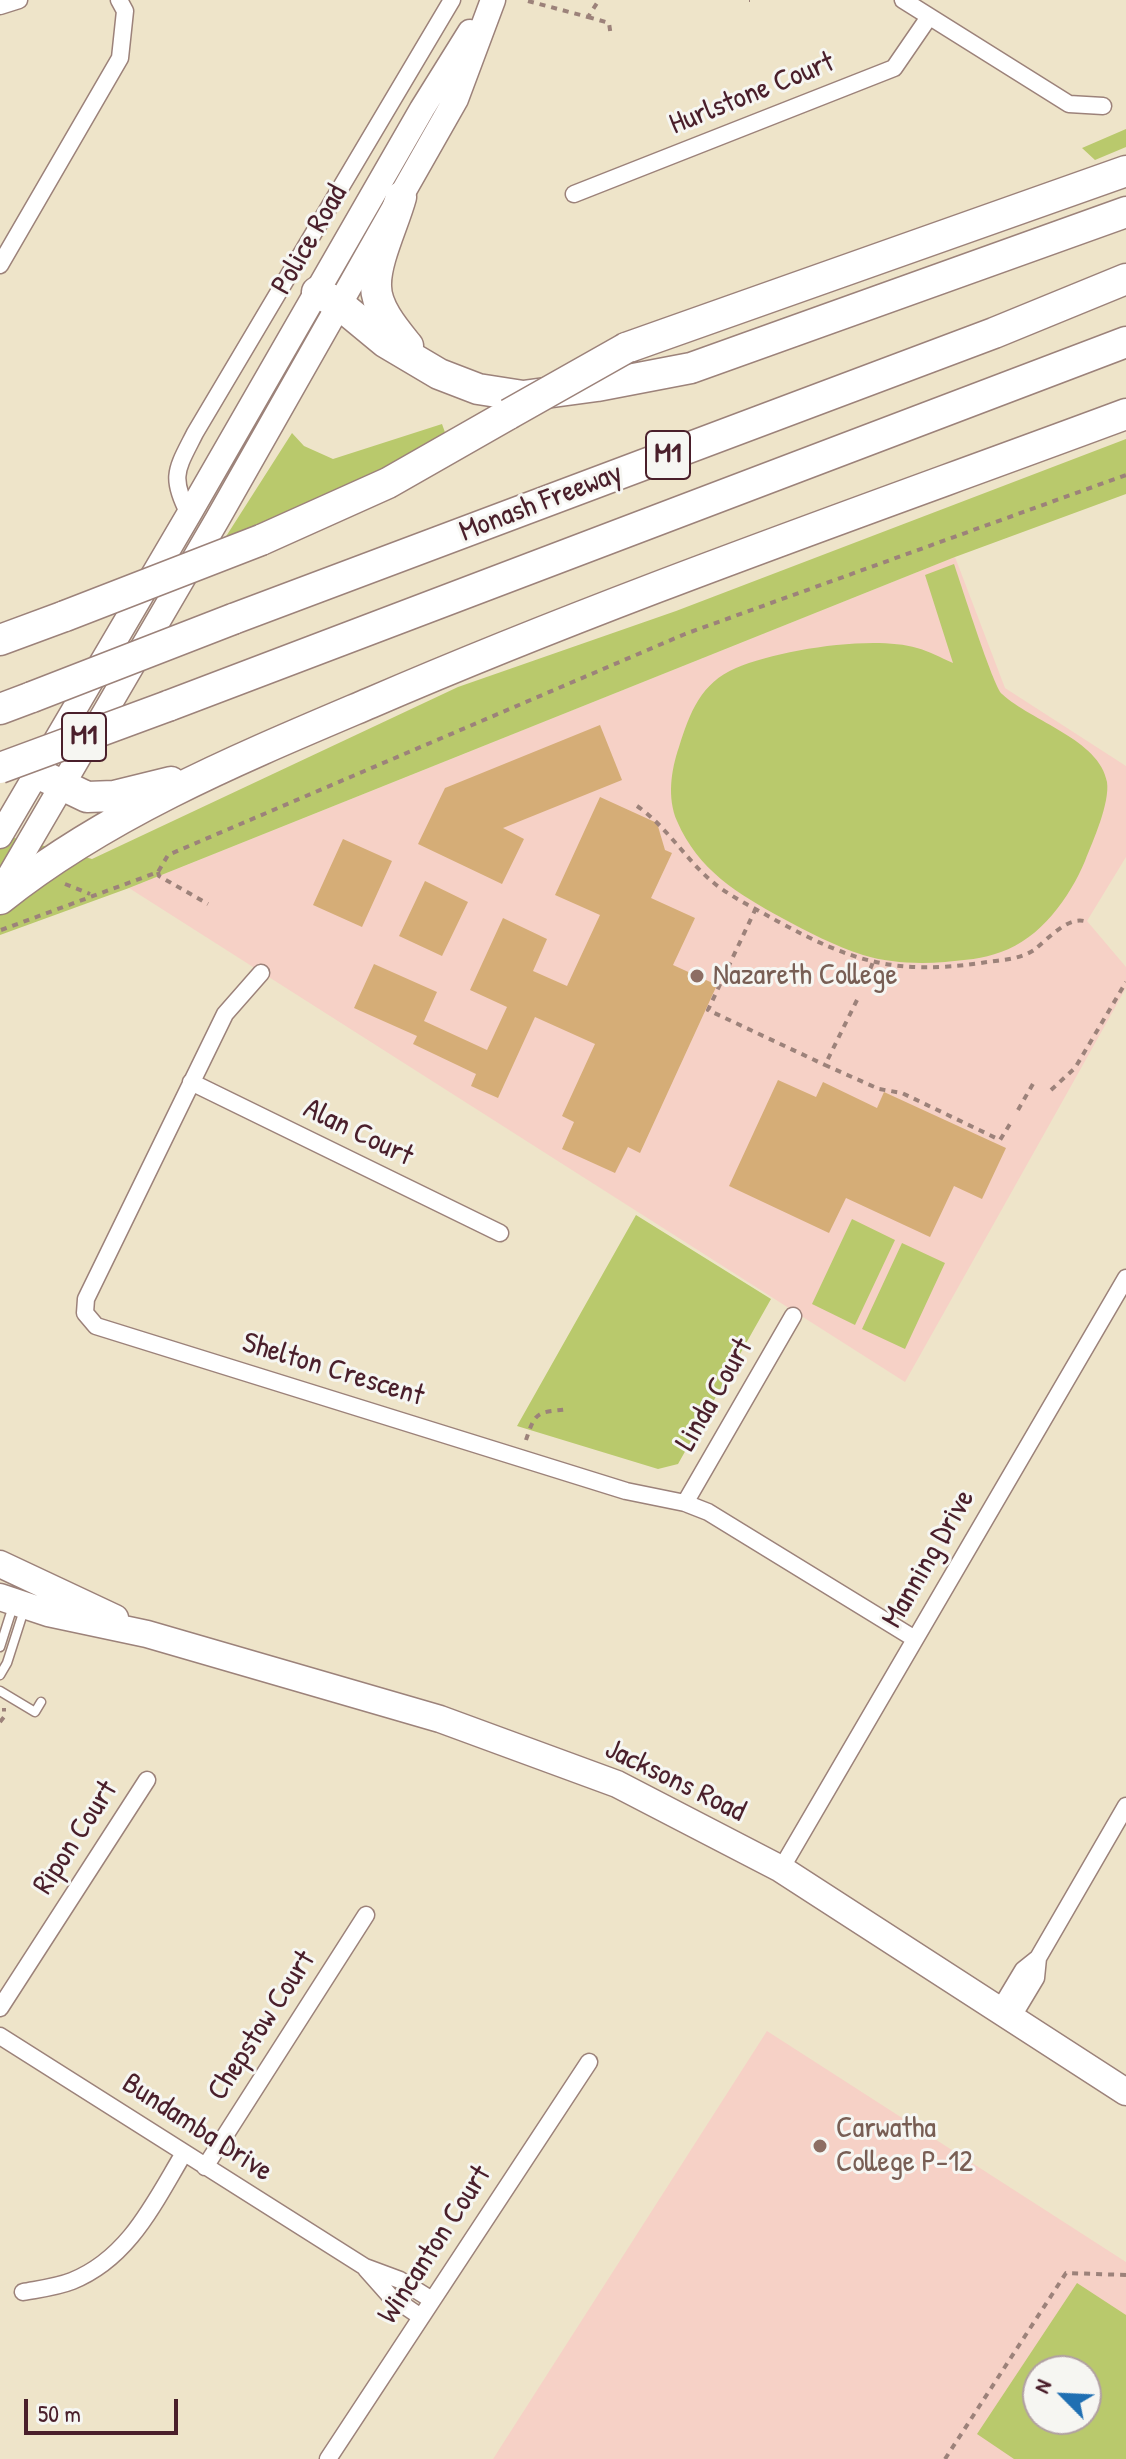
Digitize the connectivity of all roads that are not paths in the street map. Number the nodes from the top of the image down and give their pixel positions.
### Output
1 (19, 0) edge
2 (119, 0) edge
3 (452, 0) edge
4 (492, 0) edge
5 (903, 0) edge
6 (0, 6) edge
7 (929, 17) junction
8 (1103, 106) dead end
9 (1126, 171) edge
10 (574, 194) dead end
11 (401, 197) junction
12 (1126, 212) edge
13 (0, 265) edge
14 (1126, 279) edge
15 (328, 298) junction
16 (1126, 342) edge
17 (1126, 359) edge
18 (439, 374) junction
19 (1126, 414) edge
20 (923, 420) junction
21 (234, 489) junction
22 (199, 513) junction
23 (0, 640) edge
24 (0, 709) edge
25 (0, 768) edge
26 (215, 770) junction
27 (50, 779) junction
28 (0, 836) edge
29 (0, 892) edge
30 (0, 899) edge
31 (261, 973) dead end
32 (191, 1082) junction
33 (500, 1233) dead end
34 (1126, 1278) edge
35 (793, 1316) dead end
36 (685, 1503) junction
37 (0, 1564) edge
38 (13, 1602) edge
39 (147, 1634) junction
40 (915, 1639) junction
41 (0, 1647) edge
42 (0, 1675) edge
43 (0, 1691) edge
44 (41, 1702) dead end
45 (147, 1780) dead end
46 (1126, 1806) edge
47 (781, 1869) junction
48 (366, 1915) dead end
49 (0, 2008) edge
50 (1005, 2014) junction
51 (0, 2036) edge
52 (589, 2062) dead end
53 (1126, 2092) edge
54 (184, 2153) junction
55 (205, 2167) junction
56 (365, 2267) junction
57 (23, 2292) dead end
58 (432, 2300) junction
59 (421, 2317) junction
60 (328, 2459) edge

1 - 6 street
2 - 13 street
3 - 22 street
4 - 11 main road, Police Road
4 - 15 main road, Police Road
5 - 7 street
7 - 8 street
7 - 10 street, Hurlstone Court
9 - 23 highway, bridge
11 - 15 main road, Police Road
11 - 18 highway
12 - 18 highway
14 - 24 highway, Monash Freeway / M1, bridge
15 - 18 highway
15 - 21 main road, Police Road
15 - 22 main road, Police Road
16 - 20 highway, Monash Freeway / M1
17 - 20 highway
19 - 26 highway
20 - 25 highway, Monash Freeway / M1, bridge
21 - 22 lane, Police Road
21 - 27 main road, Police Road
22 - 27 main road, Police Road
26 - 27 highway
26 - 30 highway
27 - 28 main road, Police Road
27 - 29 main road, Police Road
31 - 32 street, Shelton Crescent
32 - 33 street, Alan Court
32 - 36 street, Shelton Crescent
34 - 40 street, Manning Drive
35 - 36 street, Linda Court
36 - 40 street, Shelton Crescent
37 - 39 main road, Jacksons Road
38 - 39 main road, Jacksons Road
38 - 41 lane
38 - 42 lane
39 - 47 main road, Jacksons Road
40 - 47 street, Manning Drive
43 - 44 lane
45 - 49 street, Ripon Court
46 - 50 street
47 - 50 main road, Jacksons Road
48 - 55 street, Chepstow Court
50 - 53 main road, Jacksons Road
51 - 54 street, Bundamba Drive
52 - 58 street, Wincanton Court
54 - 55 street, Bundamba Drive
54 - 57 street
55 - 56 street, Bundamba Drive
56 - 58 street, Bundamba Drive
56 - 59 street, Bundamba Drive
58 - 59 street, Wincanton Court
59 - 60 street, Wincanton Court

